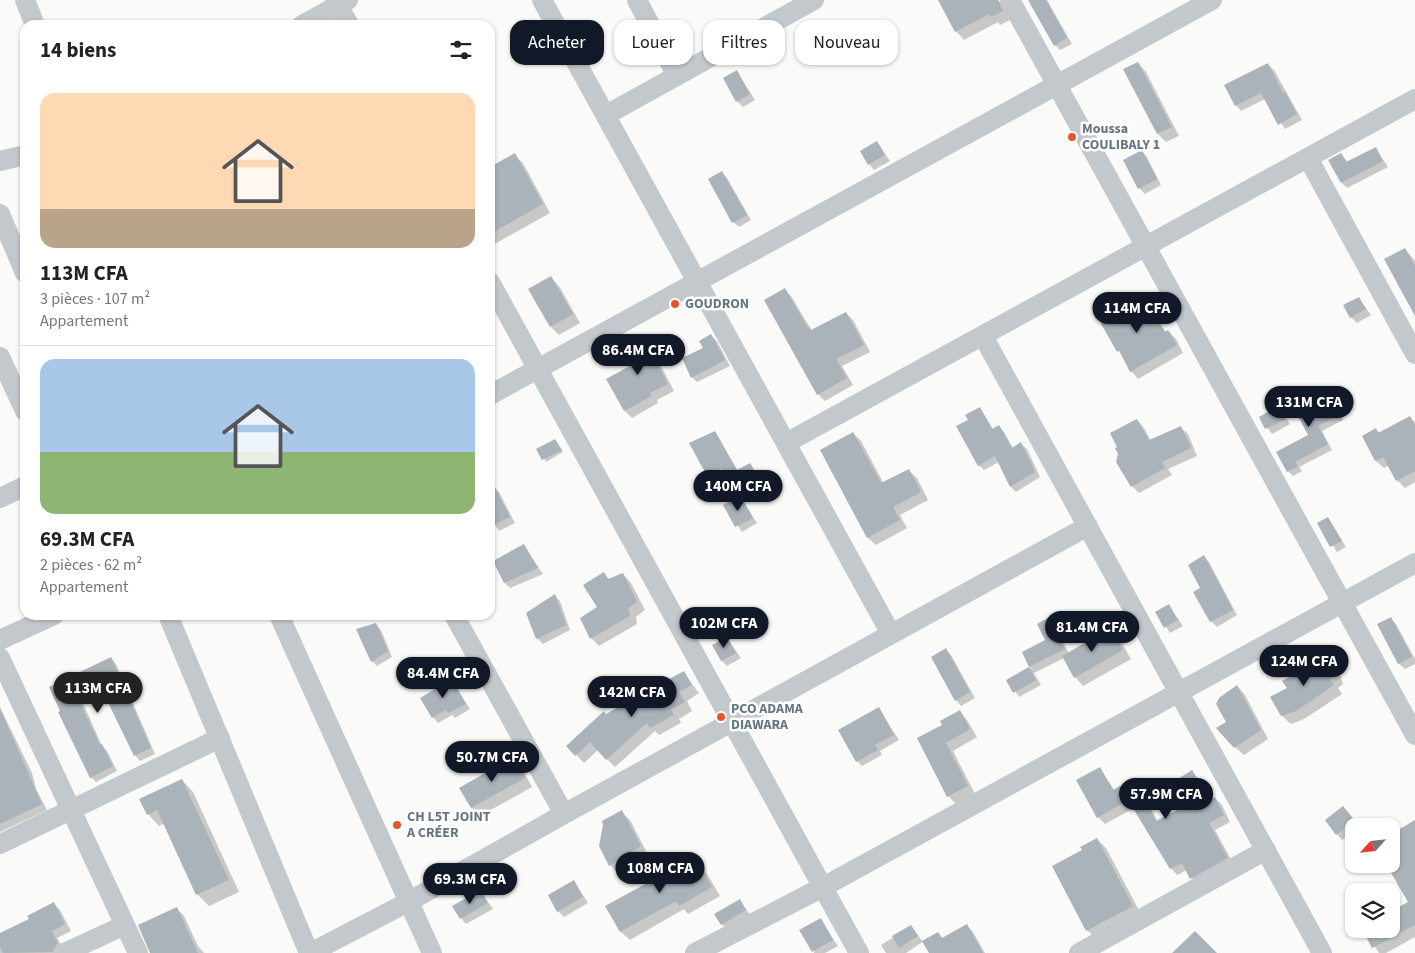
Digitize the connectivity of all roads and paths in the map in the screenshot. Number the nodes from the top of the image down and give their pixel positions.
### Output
1 (24, 0) edge
2 (542, 0) edge
3 (636, 0) edge
4 (1010, 0) edge
5 (1212, 0) edge
6 (341, 2) edge
7 (805, 2) edge
8 (33, 20) edge
9 (310, 20) edge
10 (347, 20) edge
11 (677, 76) junction
12 (1057, 85) junction
13 (1415, 99) edge
14 (606, 115) junction
15 (20, 156) edge
16 (1308, 158) junction
17 (0, 161) edge
18 (0, 214) edge
19 (1146, 246) junction
20 (20, 261) edge
21 (697, 281) junction
22 (495, 291) edge
23 (983, 336) junction
24 (1414, 351) edge
25 (0, 357) edge
26 (538, 369) junction
27 (495, 392) edge
28 (20, 400) edge
29 (786, 443) junction
30 (20, 488) edge
31 (0, 498) edge
32 (1088, 526) junction
33 (1415, 563) edge
34 (1342, 603) junction
35 (43, 620) edge
36 (170, 620) edge
37 (281, 620) edge
38 (457, 620) edge
39 (891, 634) junction
40 (0, 640) edge
41 (0, 658) edge
42 (1179, 692) junction
43 (732, 722) junction
44 (1415, 734) edge
45 (220, 738) junction
46 (71, 810) junction
47 (564, 814) junction
48 (0, 844) edge
49 (1266, 850) junction
50 (823, 887) junction
51 (410, 901) junction
52 (125, 925) junction
53 (64, 953) edge
54 (138, 953) edge
55 (310, 953) edge
56 (432, 953) edge
57 (695, 953) edge
58 (859, 953) edge
59 (1079, 953) edge
60 (1322, 953) edge

1 - 8 street
2 - 14 street
3 - 11 street
4 - 12 street
5 - 12 street
6 - 9 street
6 - 10 street
7 - 11 street
11 - 14 street
12 - 19 street
12 - 21 street
13 - 16 street
14 - 21 street
15 - 17 street
16 - 19 street
16 - 24 street
18 - 20 street
19 - 23 street
19 - 34 street
21 - 26 street
21 - 29 street
22 - 26 street
23 - 29 street
23 - 32 street
25 - 28 street
26 - 27 street
26 - 43 street
29 - 39 street
30 - 31 street
32 - 39 street
32 - 42 street
33 - 34 street
34 - 42 street
34 - 44 street
35 - 40 street
36 - 45 street
37 - 51 street
38 - 47 street
39 - 43 street
41 - 46 street
42 - 49 street
42 - 50 street
43 - 47 street
43 - 50 street
45 - 46 street
45 - 55 street
46 - 48 street
46 - 52 street
47 - 51 street
49 - 59 street
49 - 60 street
50 - 57 street
50 - 58 street
51 - 55 street
51 - 56 street
52 - 53 street
52 - 54 street

